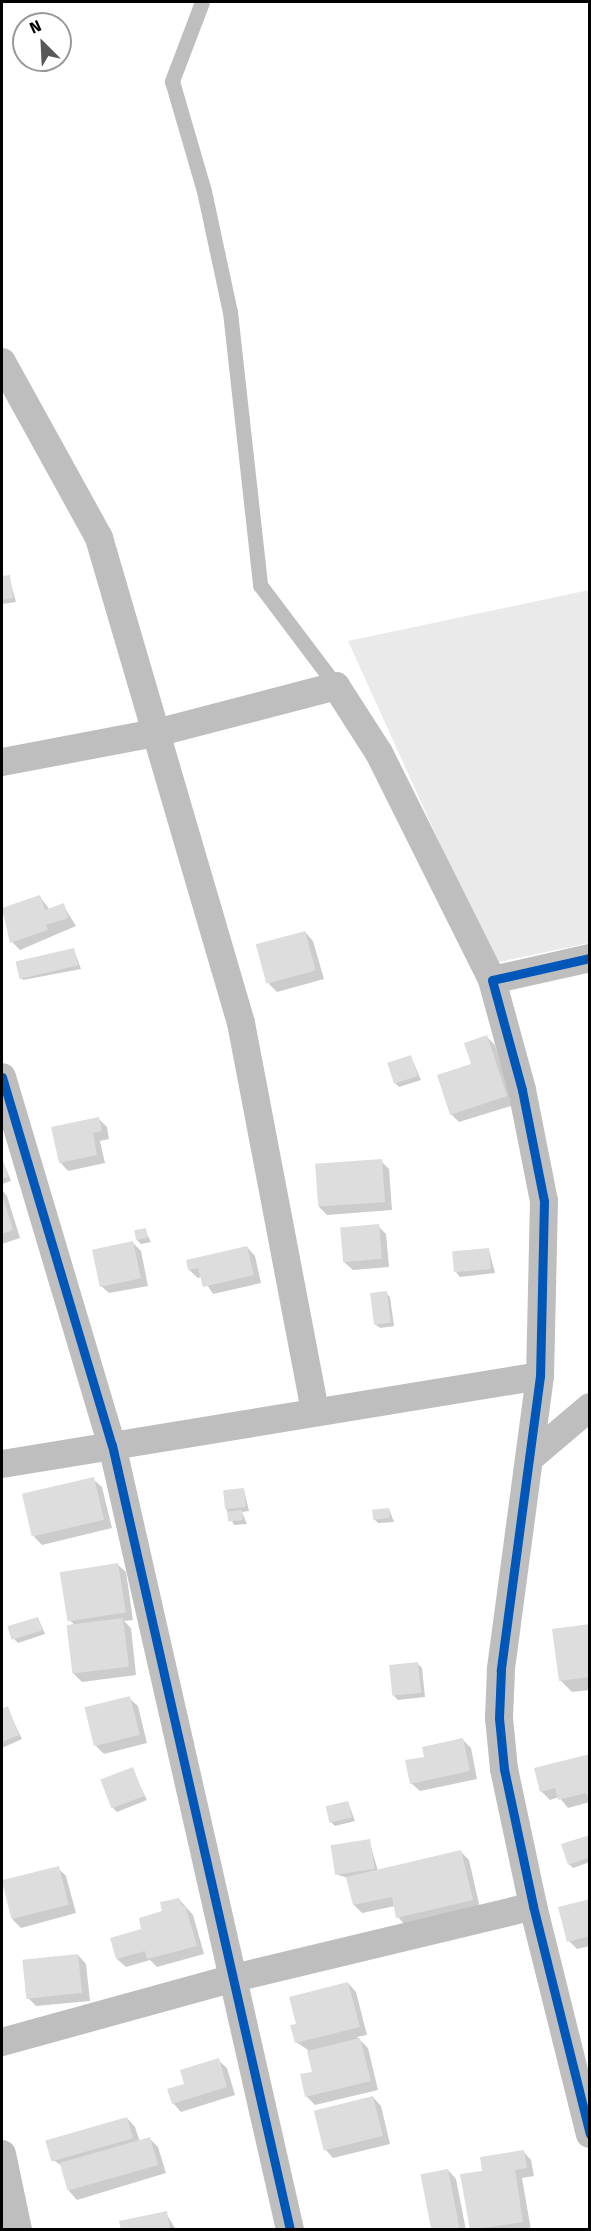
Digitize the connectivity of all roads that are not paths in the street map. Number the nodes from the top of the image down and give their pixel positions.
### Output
1 (202, 2) edge
2 (2, 362) edge
3 (336, 686) junction
4 (156, 733) junction
5 (2, 762) edge
6 (590, 958) edge
7 (492, 980) junction
8 (2, 1077) edge
9 (540, 1376) junction
10 (590, 1407) edge
11 (315, 1412) junction
12 (112, 1445) junction
13 (531, 1457) junction
14 (2, 1464) edge
15 (533, 1906) junction
16 (230, 1979) junction
17 (2, 2042) edge
18 (590, 2134) edge
19 (2, 2154) edge
20 (18, 2229) edge
21 (290, 2229) edge

1 - 3 lane
2 - 4 street
3 - 4 street
3 - 7 street
4 - 5 street
4 - 11 street
6 - 7 street
7 - 9 street
8 - 12 street
9 - 11 street
9 - 13 street
10 - 13 street
11 - 12 street
12 - 14 street
12 - 16 street
13 - 15 street
15 - 16 street
15 - 18 street
16 - 17 street
16 - 21 street
19 - 20 street

